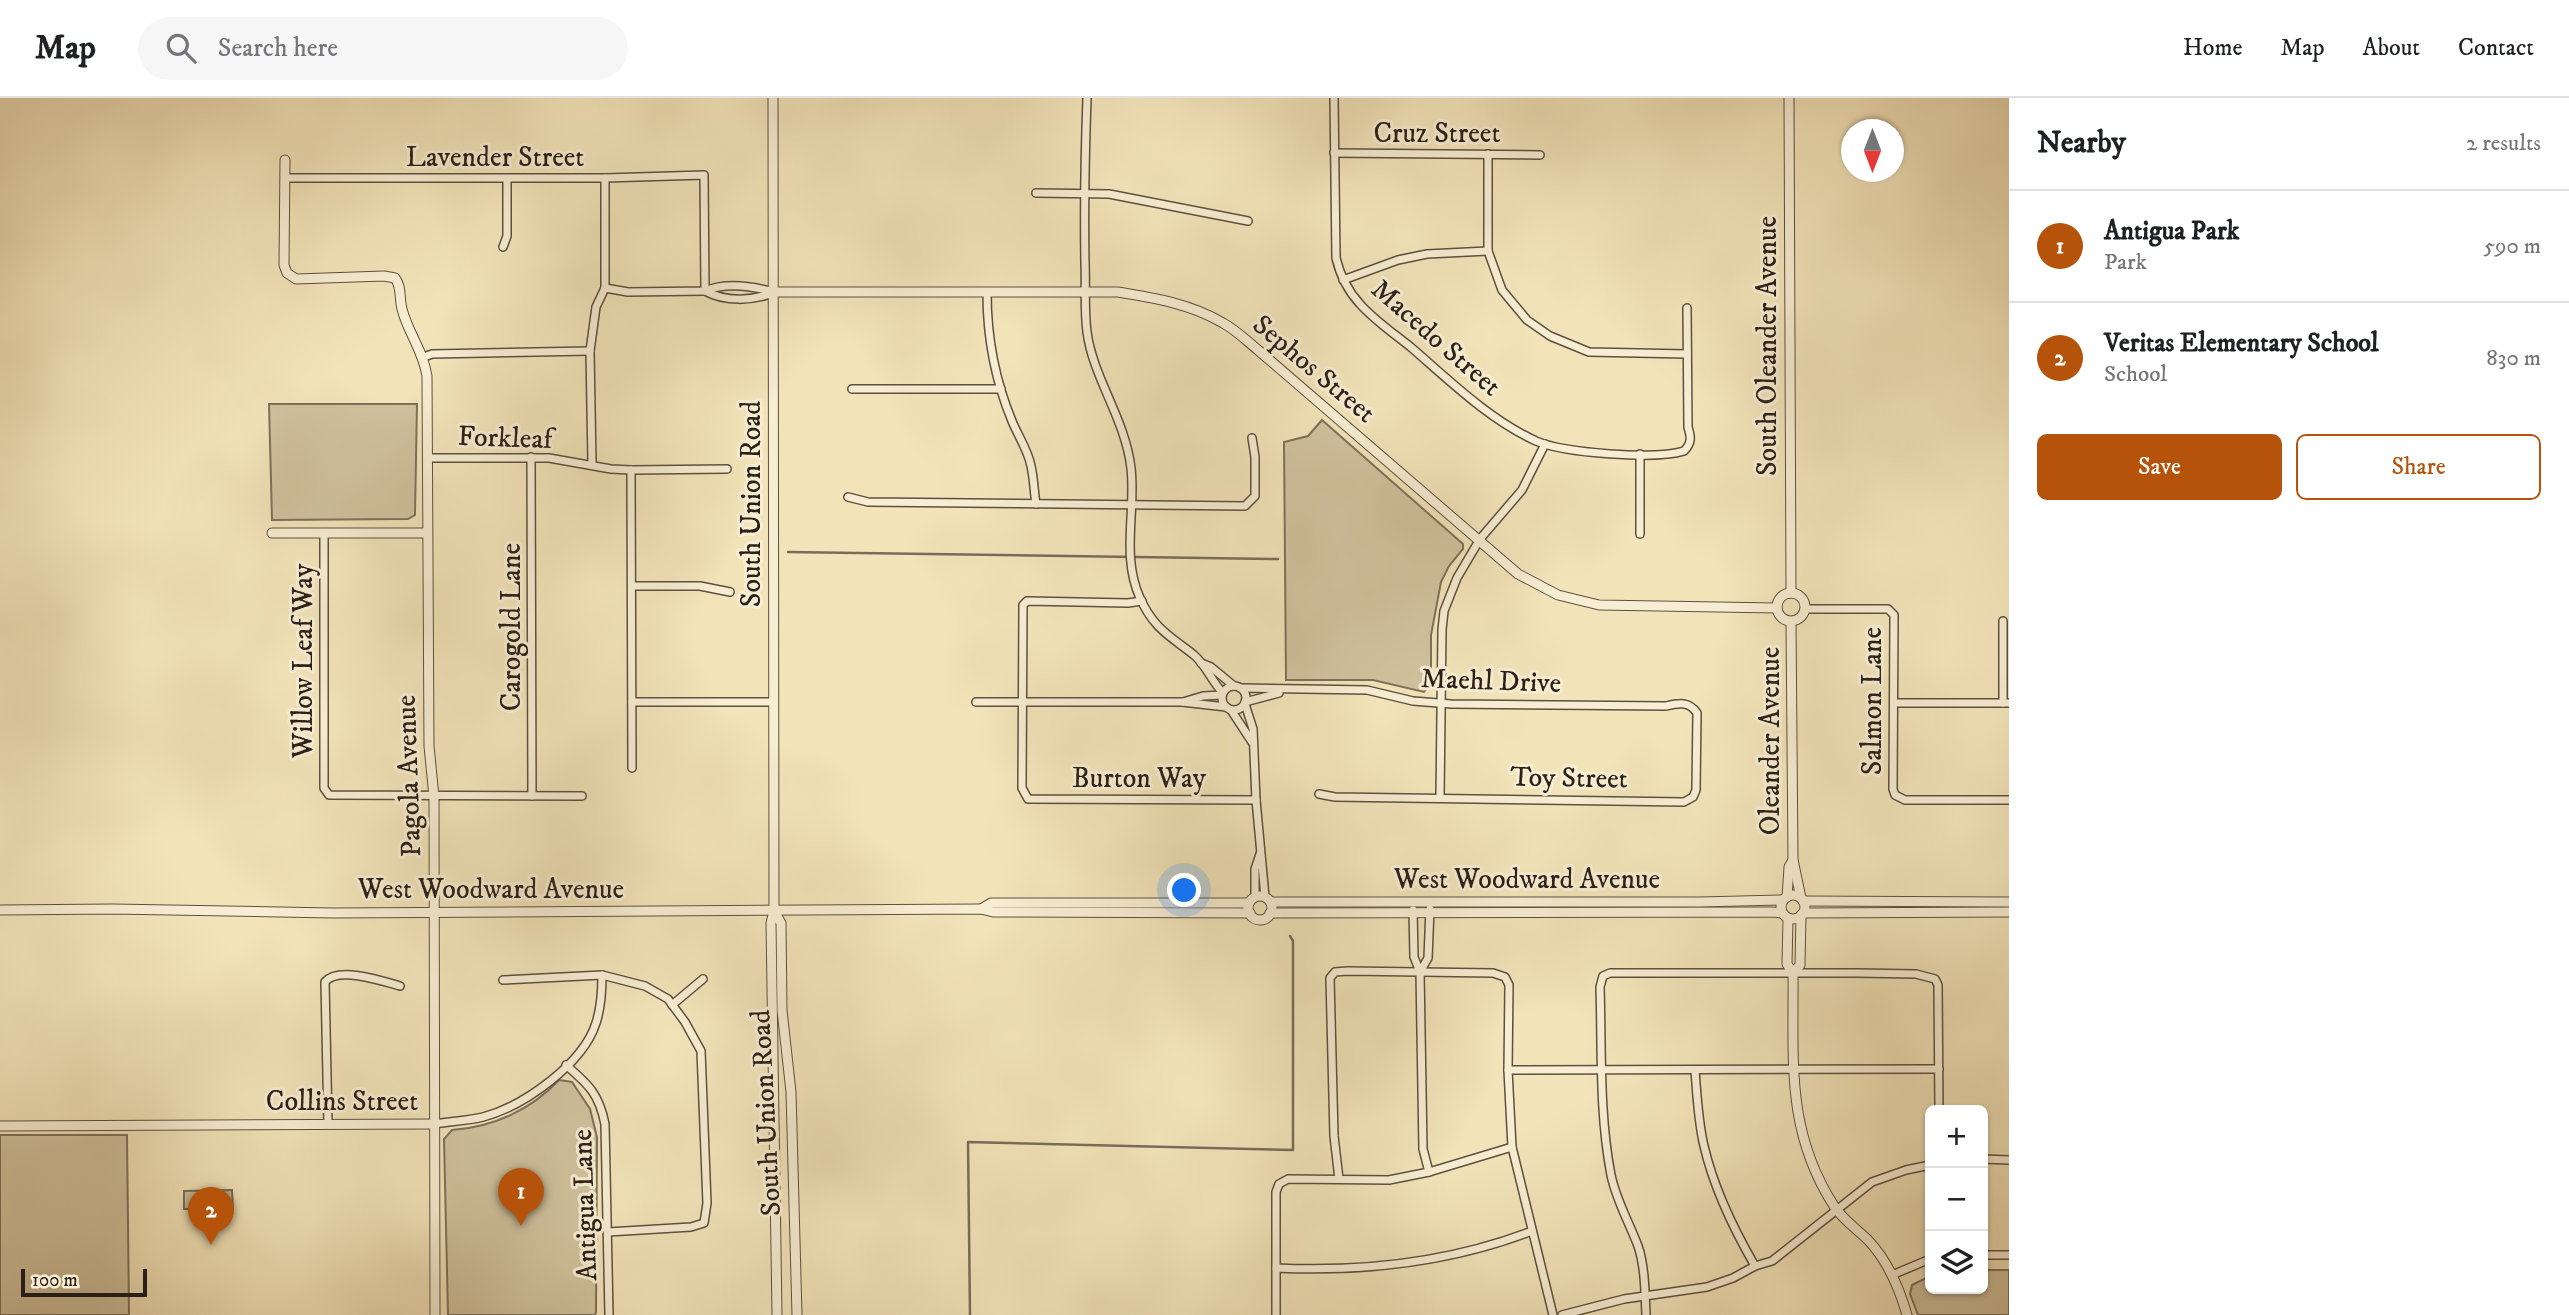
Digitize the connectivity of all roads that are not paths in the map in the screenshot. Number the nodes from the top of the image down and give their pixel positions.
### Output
1 (774, 98) edge
2 (1087, 98) edge
3 (1334, 98) edge
4 (1789, 98) edge
5 (1334, 153) junction
6 (1488, 154) junction
7 (1541, 155) dead end
8 (285, 160) dead end
9 (286, 178) junction
10 (606, 178) junction
11 (507, 179) junction
12 (1084, 192) junction
13 (1036, 193) dead end
14 (1248, 221) dead end
15 (503, 247) dead end
16 (1488, 251) junction
17 (1343, 280) junction
18 (606, 288) junction
19 (705, 292) junction
20 (774, 292) junction
21 (987, 293) junction
22 (1086, 293) junction
23 (1687, 309) dead end
24 (590, 351) junction
25 (1687, 354) junction
26 (424, 357) junction
27 (852, 389) dead end
28 (1001, 389) junction
29 (1252, 438) dead end
30 (1545, 444) junction
31 (1640, 454) junction
32 (428, 457) junction
33 (531, 457) junction
34 (592, 464) junction
35 (727, 469) dead end
36 (631, 470) junction
37 (848, 497) dead end
38 (1036, 504) junction
39 (1132, 505) junction
40 (272, 533) dead end
41 (324, 533) junction
42 (427, 533) junction
43 (1640, 534) dead end
44 (1480, 539) junction
45 (632, 586) junction
46 (730, 592) dead end
47 (1791, 593) junction
48 (1142, 601) junction
49 (1777, 608) junction
50 (1805, 608) junction
51 (2003, 621) dead end
52 (1791, 622) junction
53 (1201, 662) junction
54 (1213, 681) junction
55 (1238, 687) junction
56 (1290, 690) junction
57 (1222, 694) junction
58 (1203, 696) junction
59 (1021, 701) junction
60 (632, 702) junction
61 (773, 702) junction
62 (976, 702) dead end
63 (1182, 702) junction
64 (1245, 703) junction
65 (1894, 703) junction
66 (1441, 704) junction
67 (2006, 704) edge
68 (1228, 709) junction
69 (1253, 742) junction
70 (632, 768) dead end
71 (1319, 793) dead end
72 (1695, 795) joint
73 (532, 796) junction
74 (582, 796) dead end
75 (434, 797) junction
76 (1440, 798) junction
77 (1256, 800) junction
78 (2009, 800) edge
79 (1793, 860) junction
80 (1785, 899) junction
81 (1802, 900) junction
82 (1413, 902) junction
83 (2009, 902) edge
84 (1258, 903) junction
85 (1430, 908) junction
86 (1451, 908) junction
87 (0, 910) edge
88 (774, 911) junction
89 (435, 912) junction
90 (2009, 912) edge
91 (1270, 913) junction
92 (1413, 913) junction
93 (1802, 914) junction
94 (1785, 915) junction
95 (1420, 972) junction
96 (1793, 974) junction
97 (601, 975) junction
98 (704, 979) dead end
99 (503, 980) dead end
100 (400, 986) dead end
101 (673, 1005) junction
102 (566, 1065) junction
103 (1793, 1069) junction
104 (1939, 1069) junction
105 (1508, 1070) junction
106 (1601, 1070) junction
107 (1695, 1070) junction
108 (1939, 1105) edge
109 (328, 1124) junction
110 (435, 1124) junction
111 (0, 1126) edge
112 (1512, 1147) junction
113 (1988, 1159) edge
114 (2009, 1160) edge
115 (1925, 1166) edge
116 (1429, 1172) junction
117 (1339, 1180) junction
118 (1836, 1210) junction
119 (1532, 1231) junction
120 (608, 1233) junction
121 (1988, 1255) edge
122 (2009, 1255) edge
123 (1925, 1261) edge
124 (1755, 1266) junction
125 (1276, 1268) junction
126 (1892, 1275) junction
127 (1645, 1296) junction
128 (435, 1315) edge
129 (609, 1315) edge
130 (777, 1315) edge
131 (797, 1315) edge
132 (1276, 1315) edge
133 (1553, 1315) edge
134 (1562, 1315) edge
135 (1646, 1315) edge
136 (1907, 1315) edge

1 - 20 street, South Union Road
2 - 12 street
3 - 5 street, Macedo Street
4 - 47 street, South Oleander Avenue
5 - 6 street, Cruz Street
5 - 17 street, Macedo Street
6 - 7 street, Cruz Street
6 - 16 street
8 - 9 street
9 - 11 street, Lavender Street
9 - 26 street
10 - 11 street, Lavender Street
10 - 18 street
10 - 19 street, Lavender Street
11 - 15 street
12 - 13 street
12 - 14 street
12 - 22 street
16 - 17 street
16 - 25 street
17 - 30 street, Macedo Street
18 - 19 street
18 - 24 street
19 - 20 street
20 - 21 street, Sephos Street
20 - 61 street, South Union Road
21 - 22 street, Sephos Street
21 - 28 street
22 - 39 street
22 - 44 street, Sephos Street
23 - 25 street
24 - 26 street
24 - 34 street
25 - 31 street, Macedo Street
26 - 32 street, Pagola Avenue
27 - 28 street
28 - 38 street
29 - 39 street
30 - 31 street, Macedo Street
30 - 44 street
31 - 43 street
32 - 33 street, Forkleaf
32 - 42 street, Pagola Avenue
33 - 34 street, Forkleaf
33 - 73 street, Carogold Lane
34 - 36 street, Forkleaf
35 - 36 street, Forkleaf
36 - 45 street
37 - 38 street
38 - 39 street
39 - 48 street
40 - 41 street
41 - 42 street
41 - 75 street, Willow Leaf Way
42 - 75 street, Pagola Avenue
44 - 49 street, Sephos Street
44 - 66 street
45 - 46 street
45 - 60 street
47 - 49 street
47 - 50 street
48 - 53 street
48 - 59 street
49 - 52 street
50 - 52 street
50 - 65 street, Salmon Lane
51 - 67 street
52 - 79 street, Oleander Avenue
53 - 54 street
53 - 55 street
54 - 57 street
54 - 58 street
55 - 56 street, Maehl Drive
55 - 57 street
55 - 64 street
56 - 64 street, Maehl Drive
56 - 66 street, Maehl Drive
57 - 58 street
57 - 68 street
58 - 63 street
59 - 62 street
59 - 63 street
59 - 77 street, Burton Way
60 - 61 street
60 - 70 street
61 - 88 street, South Union Road
63 - 68 street
64 - 68 street
64 - 69 street
65 - 67 street
65 - 78 street, Salmon Lane
66 - 72 street, Maehl Drive
66 - 76 street
68 - 69 street
69 - 77 street
71 - 76 street, Toy Street
72 - 76 street, Toy Street
73 - 74 street
73 - 75 street
75 - 89 street, Pagola Avenue
77 - 84 street
79 - 80 street, Oleander Avenue
79 - 81 street, Oleander Avenue
80 - 81 street
80 - 86 street, West Woodward Avenue
80 - 94 street
81 - 83 street
81 - 93 street
82 - 84 street, West Woodward Avenue
82 - 85 street, West Woodward Avenue
82 - 92 street
84 - 88 street, West Woodward Avenue
84 - 91 street
84 - 91 street, West Woodward Avenue
85 - 86 street, West Woodward Avenue
85 - 92 street, West Woodward Avenue
85 - 95 street
86 - 94 street, West Woodward Avenue
87 - 89 street, West Woodward Avenue
88 - 89 street, West Woodward Avenue
88 - 130 street, South Union Road
88 - 131 street, South Union Road
89 - 110 street, Pagola Avenue
90 - 93 street
91 - 92 street, West Woodward Avenue
92 - 95 street
93 - 94 street
93 - 96 street
94 - 96 street
95 - 105 street
95 - 116 street
95 - 117 street
96 - 103 street
96 - 104 street
96 - 106 street
97 - 99 street
97 - 101 street
97 - 102 street, Collins Street
98 - 101 street
100 - 109 street
101 - 120 street
102 - 110 street, Collins Street
102 - 120 street, Antigua Lane
103 - 104 street
103 - 107 street
103 - 118 street
104 - 108 street
105 - 106 street
105 - 112 street
106 - 107 street
106 - 127 street
107 - 124 street
109 - 110 street, Collins Street
109 - 111 street, Collins Street
110 - 128 street, Pagola Avenue
112 - 116 street
112 - 119 street
113 - 114 street
115 - 118 street
116 - 117 street
117 - 125 street
118 - 124 street
118 - 126 street
119 - 125 street
119 - 133 street
120 - 129 street, Antigua Lane
121 - 122 street
123 - 126 street
124 - 127 street
125 - 132 street
126 - 136 street
127 - 134 street
127 - 135 street

